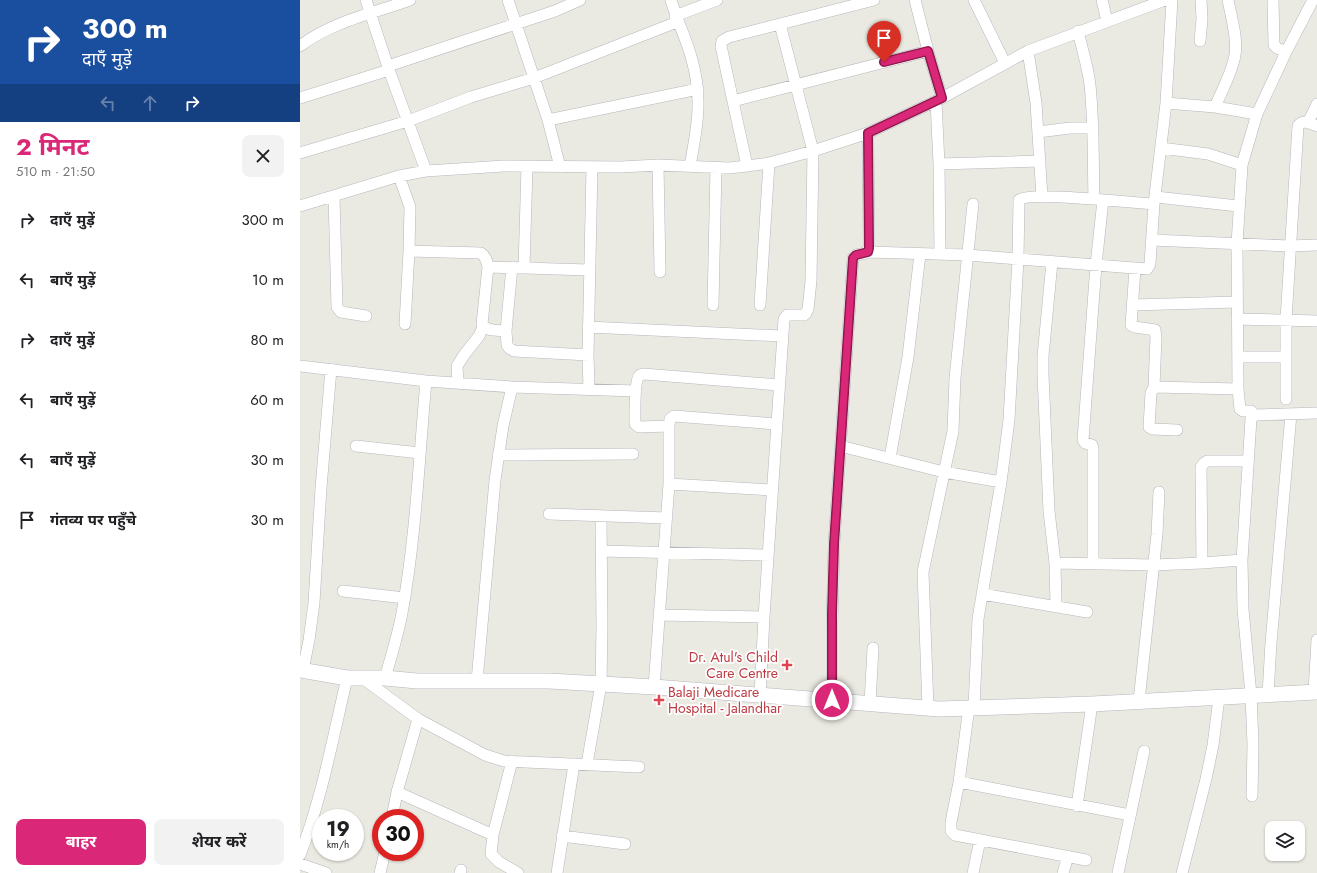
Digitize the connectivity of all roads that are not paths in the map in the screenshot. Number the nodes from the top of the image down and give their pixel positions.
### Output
1 (366, 0) edge
2 (410, 0) edge
3 (508, 0) edge
4 (580, 0) edge
5 (671, 0) edge
6 (717, 0) edge
7 (874, 0) edge
8 (915, 0) edge
9 (974, 0) edge
10 (1102, 0) edge
11 (1164, 0) edge
12 (1172, 0) edge
13 (1201, 0) edge
14 (1228, 0) edge
15 (1273, 0) edge
16 (1313, 0) edge
17 (371, 12) junction
18 (676, 19) junction
19 (1107, 21) junction
20 (516, 23) junction
21 (780, 24) junction
22 (1078, 32) junction
23 (1200, 41) dead end
24 (300, 46) edge
25 (1028, 50) junction
26 (928, 51) junction
27 (1286, 52) junction
28 (1004, 63) junction
29 (388, 68) junction
30 (534, 78) junction
31 (795, 85) junction
32 (698, 89) junction
33 (300, 98) edge
34 (940, 99) junction
35 (733, 101) junction
36 (1166, 103) junction
37 (1317, 104) edge
38 (1215, 107) junction
39 (1257, 114) junction
40 (548, 120) junction
41 (408, 121) junction
42 (1313, 124) edge
43 (1093, 128) junction
44 (1038, 132) junction
45 (868, 133) junction
46 (1161, 148) junction
47 (813, 151) junction
48 (300, 153) edge
49 (1040, 161) junction
50 (769, 162) junction
51 (939, 164) junction
52 (1242, 164) junction
53 (658, 165) junction
54 (690, 166) junction
55 (747, 166) junction
56 (527, 167) junction
57 (560, 167) junction
58 (592, 167) junction
59 (716, 168) junction
60 (426, 171) junction
61 (399, 176) junction
62 (334, 196) junction
63 (1042, 197) junction
64 (1098, 200) junction
65 (1155, 200) junction
66 (973, 204) dead end
67 (300, 206) edge
68 (1238, 206) junction
69 (1152, 240) junction
70 (1237, 244) junction
71 (1317, 245) edge
72 (1290, 246) junction
73 (409, 251) junction
74 (868, 252) junction
75 (920, 254) junction
76 (940, 254) junction
77 (968, 255) junction
78 (1018, 259) junction
79 (1052, 262) junction
80 (1096, 265) junction
81 (488, 267) junction
82 (512, 267) junction
83 (524, 268) junction
84 (1135, 269) junction
85 (589, 270) junction
86 (660, 272) dead end
87 (1237, 302) junction
88 (713, 305) dead end
89 (1132, 305) junction
90 (760, 306) dead end
91 (366, 316) dead end
92 (1237, 319) junction
93 (1286, 320) junction
94 (1317, 322) edge
95 (405, 324) dead end
96 (483, 326) junction
97 (588, 327) junction
98 (506, 331) junction
99 (782, 336) junction
100 (588, 354) junction
101 (1238, 356) junction
102 (1285, 357) junction
103 (300, 366) edge
104 (331, 369) junction
105 (426, 381) junction
106 (458, 383) junction
107 (779, 385) junction
108 (512, 387) junction
109 (1154, 387) junction
110 (589, 388) junction
111 (1238, 389) junction
112 (636, 391) junction
113 (1286, 399) dead end
114 (1291, 414) junction
115 (1317, 414) edge
116 (1255, 415) junction
117 (776, 424) junction
118 (669, 426) junction
119 (1177, 430) dead end
120 (356, 446) dead end
121 (840, 446) junction
122 (420, 453) junction
123 (633, 454) dead end
124 (498, 455) junction
125 (890, 458) junction
126 (1248, 461) junction
127 (944, 472) junction
128 (1001, 482) junction
129 (669, 484) junction
130 (772, 490) junction
131 (1159, 492) dead end
132 (549, 514) dead end
133 (602, 516) junction
134 (666, 518) junction
135 (601, 551) junction
136 (664, 551) junction
137 (768, 555) junction
138 (1242, 560) junction
139 (1055, 563) junction
140 (1093, 563) junction
141 (1202, 563) junction
142 (1154, 565) junction
143 (343, 592) dead end
144 (982, 594) junction
145 (405, 598) junction
146 (1056, 606) junction
147 (1087, 612) dead end
148 (660, 614) junction
149 (764, 617) junction
150 (1317, 640) edge
151 (872, 648) dead end
152 (301, 670) edge
153 (354, 678) junction
154 (385, 678) junction
155 (477, 681) junction
156 (601, 684) junction
157 (654, 687) junction
158 (1315, 692) edge
159 (1268, 694) junction
160 (1251, 695) junction
161 (760, 696) junction
162 (1219, 698) junction
163 (832, 700) junction
164 (1139, 701) junction
165 (870, 703) junction
166 (1092, 704) junction
167 (971, 707) junction
168 (928, 708) junction
169 (418, 719) junction
170 (1144, 751) dead end
171 (512, 761) junction
172 (574, 764) junction
173 (587, 764) junction
174 (639, 767) dead end
175 (959, 782) junction
176 (397, 792) junction
177 (1252, 796) dead end
178 (1077, 806) junction
179 (394, 809) edge
180 (1130, 816) junction
181 (305, 830) edge
182 (493, 835) junction
183 (562, 836) junction
184 (980, 840) junction
185 (625, 844) dead end
186 (300, 855) edge
187 (1068, 856) junction
188 (1086, 860) dead end
189 (383, 861) edge
190 (300, 864) edge
191 (326, 873) edge
192 (380, 873) edge
193 (518, 873) edge
194 (557, 873) edge
195 (973, 873) edge
196 (1063, 873) edge
197 (1118, 873) edge
198 (1182, 873) edge

1 - 17 street
2 - 17 street
3 - 20 street
4 - 20 street
5 - 18 street
6 - 18 street
7 - 21 street
8 - 26 street
9 - 28 street
10 - 19 street
11 - 19 street
12 - 36 street
13 - 23 street
14 - 38 street
15 - 27 street
16 - 27 street
17 - 24 street
17 - 29 street
18 - 30 street
18 - 32 street
19 - 22 street
20 - 29 street
20 - 30 street
21 - 31 street
21 - 35 street
22 - 25 street
22 - 43 street
25 - 28 street
25 - 44 street
26 - 31 street
26 - 34 street
27 - 39 street
28 - 34 street
29 - 33 street
29 - 41 street
30 - 40 street
30 - 41 street
31 - 35 street
31 - 47 street
32 - 40 street
32 - 54 street
34 - 45 street
34 - 51 street
35 - 55 street
36 - 38 street
36 - 46 street
37 - 42 street
38 - 39 street
39 - 52 street
40 - 57 street
41 - 48 street
41 - 60 street
42 - 72 street
43 - 44 street
43 - 64 street
44 - 49 street
45 - 47 street
45 - 74 street
46 - 52 street
46 - 65 street
47 - 50 street
47 - 99 street
49 - 51 street
49 - 63 street
50 - 55 street
50 - 90 street
51 - 76 street
52 - 68 street
53 - 54 street
53 - 58 street
53 - 86 street
54 - 59 street
55 - 59 street
56 - 57 street
56 - 60 street
56 - 83 street
57 - 58 street
58 - 85 street
59 - 88 street
60 - 61 street
61 - 62 street
61 - 73 street
62 - 67 street
62 - 91 street
63 - 64 street
63 - 78 street
64 - 65 street
64 - 80 street
65 - 68 street
65 - 69 street
66 - 77 street
68 - 70 street
69 - 70 street
69 - 84 street
70 - 72 street
70 - 87 street
71 - 72 street
72 - 93 street
73 - 81 street
73 - 95 street
74 - 75 street
74 - 121 street
75 - 76 street
75 - 125 street
76 - 77 street
77 - 78 street
77 - 127 street
78 - 79 street
78 - 128 street
79 - 80 street
79 - 139 street
80 - 84 street
80 - 140 street
81 - 82 street
81 - 96 street
82 - 83 street
82 - 98 street
83 - 85 street
84 - 89 street
85 - 97 street
87 - 89 street
87 - 92 street
89 - 109 street
92 - 93 street
92 - 101 street
93 - 94 street
93 - 102 street
96 - 98 street
96 - 106 street
97 - 99 street
97 - 100 street
98 - 100 street
99 - 107 street
100 - 110 street
101 - 102 street
101 - 111 street
102 - 113 street
103 - 104 street
104 - 105 street
104 - 152 street
105 - 106 street
105 - 122 street
106 - 108 street
107 - 112 street
107 - 117 street
108 - 110 street
108 - 124 street
109 - 111 street
109 - 119 street
110 - 112 street
111 - 116 street
112 - 118 street
114 - 115 street
114 - 116 street
114 - 159 street
116 - 126 street
117 - 118 street
117 - 130 street
118 - 129 street
120 - 122 street
121 - 125 street
121 - 163 street
122 - 145 street
123 - 124 street
124 - 155 street
125 - 127 street
126 - 138 street
126 - 141 street
127 - 128 street
127 - 168 street
128 - 144 street
129 - 130 street
129 - 134 street
130 - 137 street
131 - 142 street
132 - 133 street
133 - 134 street
133 - 135 street
134 - 136 street
135 - 136 street
135 - 156 street
136 - 137 street
136 - 148 street
137 - 149 street
138 - 141 street
138 - 160 street
139 - 140 street
139 - 146 street
140 - 142 street
141 - 142 street
142 - 164 street
143 - 145 street
144 - 146 street
144 - 167 street
145 - 154 street
146 - 147 street
148 - 149 street
148 - 157 street
149 - 161 street
150 - 158 street
151 - 165 street
152 - 153 street
153 - 154 street
153 - 169 street
153 - 181 street
154 - 155 street
155 - 156 street
156 - 157 street
156 - 173 street
157 - 161 street
158 - 159 street
159 - 160 street
160 - 162 street
160 - 177 street
161 - 163 street
162 - 164 street
162 - 198 street
163 - 165 street
164 - 166 street
165 - 168 street
166 - 167 street
166 - 178 street
167 - 168 street
167 - 175 street
169 - 171 street
169 - 176 street
170 - 180 street
171 - 172 street
171 - 182 street
172 - 173 street
172 - 183 street
173 - 174 street
175 - 178 street
175 - 184 street
176 - 179 street
176 - 182 street
178 - 180 street
180 - 197 street
181 - 186 street
182 - 193 street
183 - 185 street
183 - 194 street
184 - 187 street
184 - 195 street
187 - 188 street
187 - 196 street
189 - 192 street
190 - 191 street

